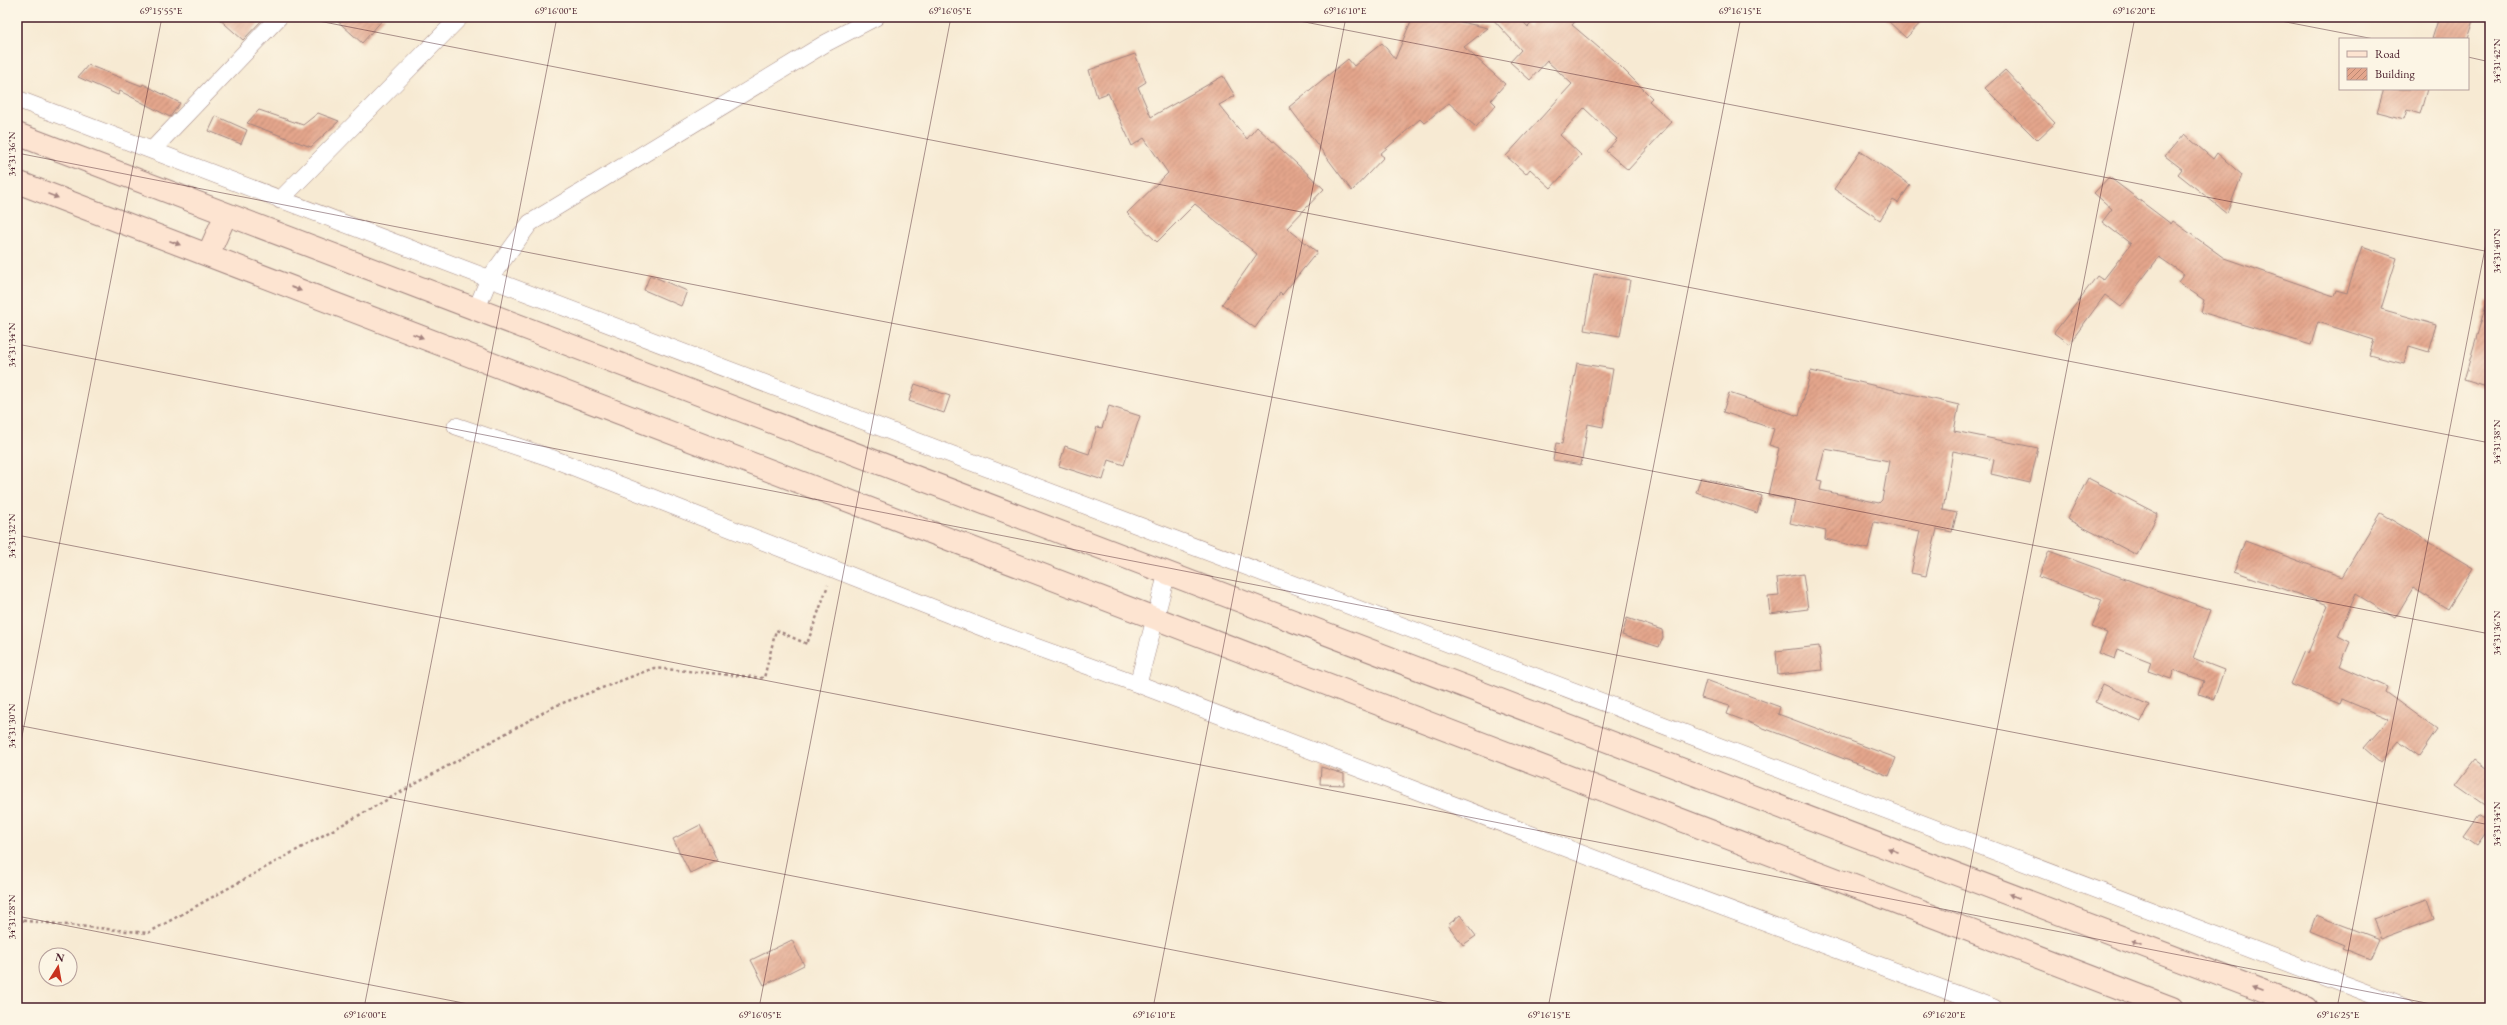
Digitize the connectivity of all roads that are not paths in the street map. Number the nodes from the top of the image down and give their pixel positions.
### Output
1 (278, 17) edge
2 (460, 17) edge
3 (876, 17) edge
4 (17, 99) edge
5 (17, 134) edge
6 (152, 150) junction
7 (17, 182) edge
8 (280, 200) junction
9 (226, 214) junction
10 (208, 255) junction
11 (489, 279) junction
12 (476, 310) junction
13 (456, 426) dead end
14 (1167, 573) junction
15 (1157, 618) junction
16 (1138, 684) junction
17 (2303, 1007) edge
18 (1994, 1008) edge
19 (2172, 1008) edge
20 (2407, 1008) edge

1 - 6 street
2 - 8 street
3 - 11 street
4 - 6 street
5 - 9 main road
6 - 8 street
7 -> 10 main road
8 - 11 street
9 - 10 main road
9 - 12 main road
10 -> 15 main road
11 - 12 street
11 - 20 street
12 - 14 main road
13 - 16 street
14 - 15 street
17 -> 14 main road
15 - 16 street
15 - 19 main road
16 - 18 street

